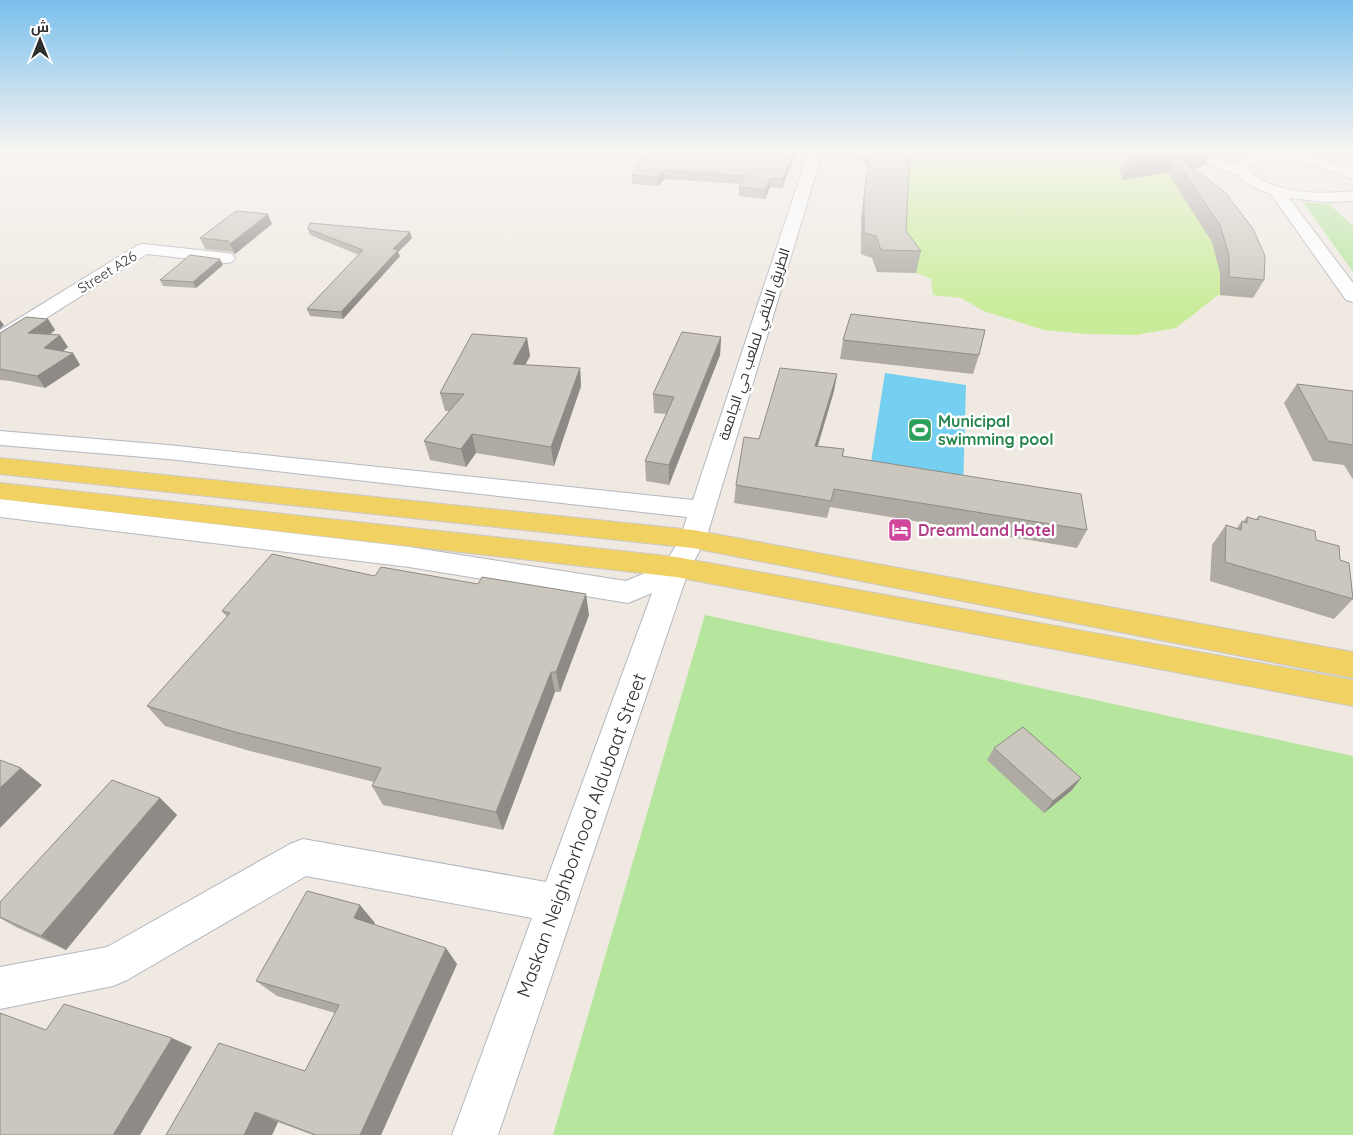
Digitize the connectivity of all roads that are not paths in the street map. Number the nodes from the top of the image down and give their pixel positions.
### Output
1 (799, 203) edge
2 (1285, 203) edge
3 (226, 258) dead end
4 (1353, 296) edge
5 (0, 340) edge
6 (0, 438) edge
7 (0, 466) edge
8 (0, 490) edge
9 (0, 508) edge
10 (686, 547) junction
11 (1353, 666) edge
12 (1353, 693) edge
13 (556, 903) junction
14 (0, 988) edge
15 (475, 1135) edge

1 - 10 street, الطريق الخلفي لملعب حي الجامعة
2 - 4 street
3 - 5 street, Street A26
6 - 10 street
7 - 10 main road
8 - 10 main road
9 - 10 street
10 - 11 main road
10 - 12 main road
10 - 13 street, Maskan Neighborhood Aldubaat Street
13 - 14 street
13 - 15 street, Maskan Neighborhood Aldubaat Street

